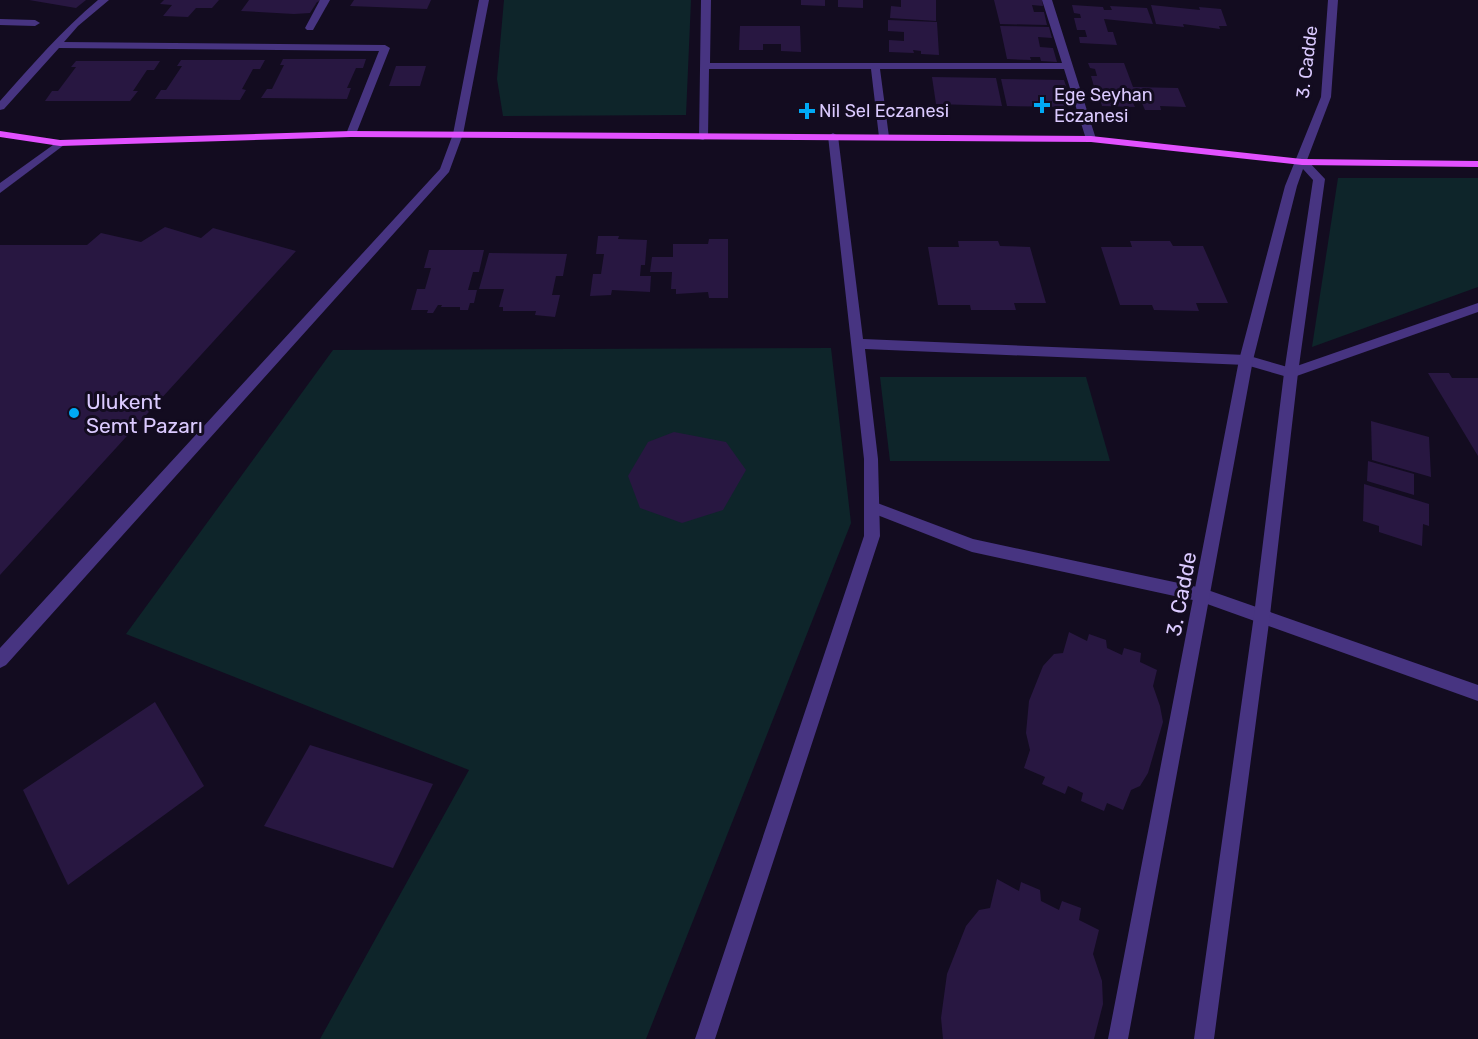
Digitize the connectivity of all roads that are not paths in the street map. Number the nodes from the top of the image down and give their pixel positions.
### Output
1 (104, 0) edge
2 (326, 0) edge
3 (484, 0) edge
4 (706, 0) edge
5 (1047, 0) edge
6 (1333, 0) edge
7 (0, 22) edge
8 (35, 23) dead end
9 (310, 28) dead end
10 (55, 45) junction
11 (874, 65) junction
12 (706, 66) junction
13 (1067, 66) junction
14 (0, 107) edge
15 (0, 134) edge
16 (351, 134) junction
17 (458, 134) junction
18 (833, 136) junction
19 (703, 137) junction
20 (884, 137) junction
21 (1091, 139) junction
22 (60, 143) junction
23 (1302, 162) junction
24 (1478, 164) edge
25 (0, 189) edge
26 (1478, 308) edge
27 (858, 344) junction
28 (1246, 360) junction
29 (1291, 373) junction
30 (872, 507) junction
31 (1202, 595) junction
32 (1262, 615) junction
33 (0, 660) edge
34 (1478, 693) edge
35 (705, 1039) edge
36 (1118, 1039) edge
37 (1204, 1039) edge

1 - 10 street
2 - 9 street
3 - 17 street
4 - 12 street
5 - 13 street
6 - 23 street, 3. Cadde
7 - 8 street
10 - 14 street
10 - 16 street
11 - 12 street
11 - 13 street
11 - 20 street
12 - 19 street
13 - 21 street
15 - 22 main road
16 - 17 main road
16 - 22 main road
17 - 19 main road
17 - 33 street
18 - 19 main road
18 - 20 main road
18 - 27 street
20 - 21 main road
21 - 23 main road
22 - 25 street
23 - 24 main road
23 - 28 street, 3. Cadde
23 - 29 street
26 - 29 street
27 - 28 street
27 - 30 street
28 - 29 street
28 - 31 street, 3. Cadde
29 - 32 street
30 - 31 street
30 - 35 street
31 - 32 street
31 - 36 street, 3. Cadde
32 - 34 street
32 - 37 street

